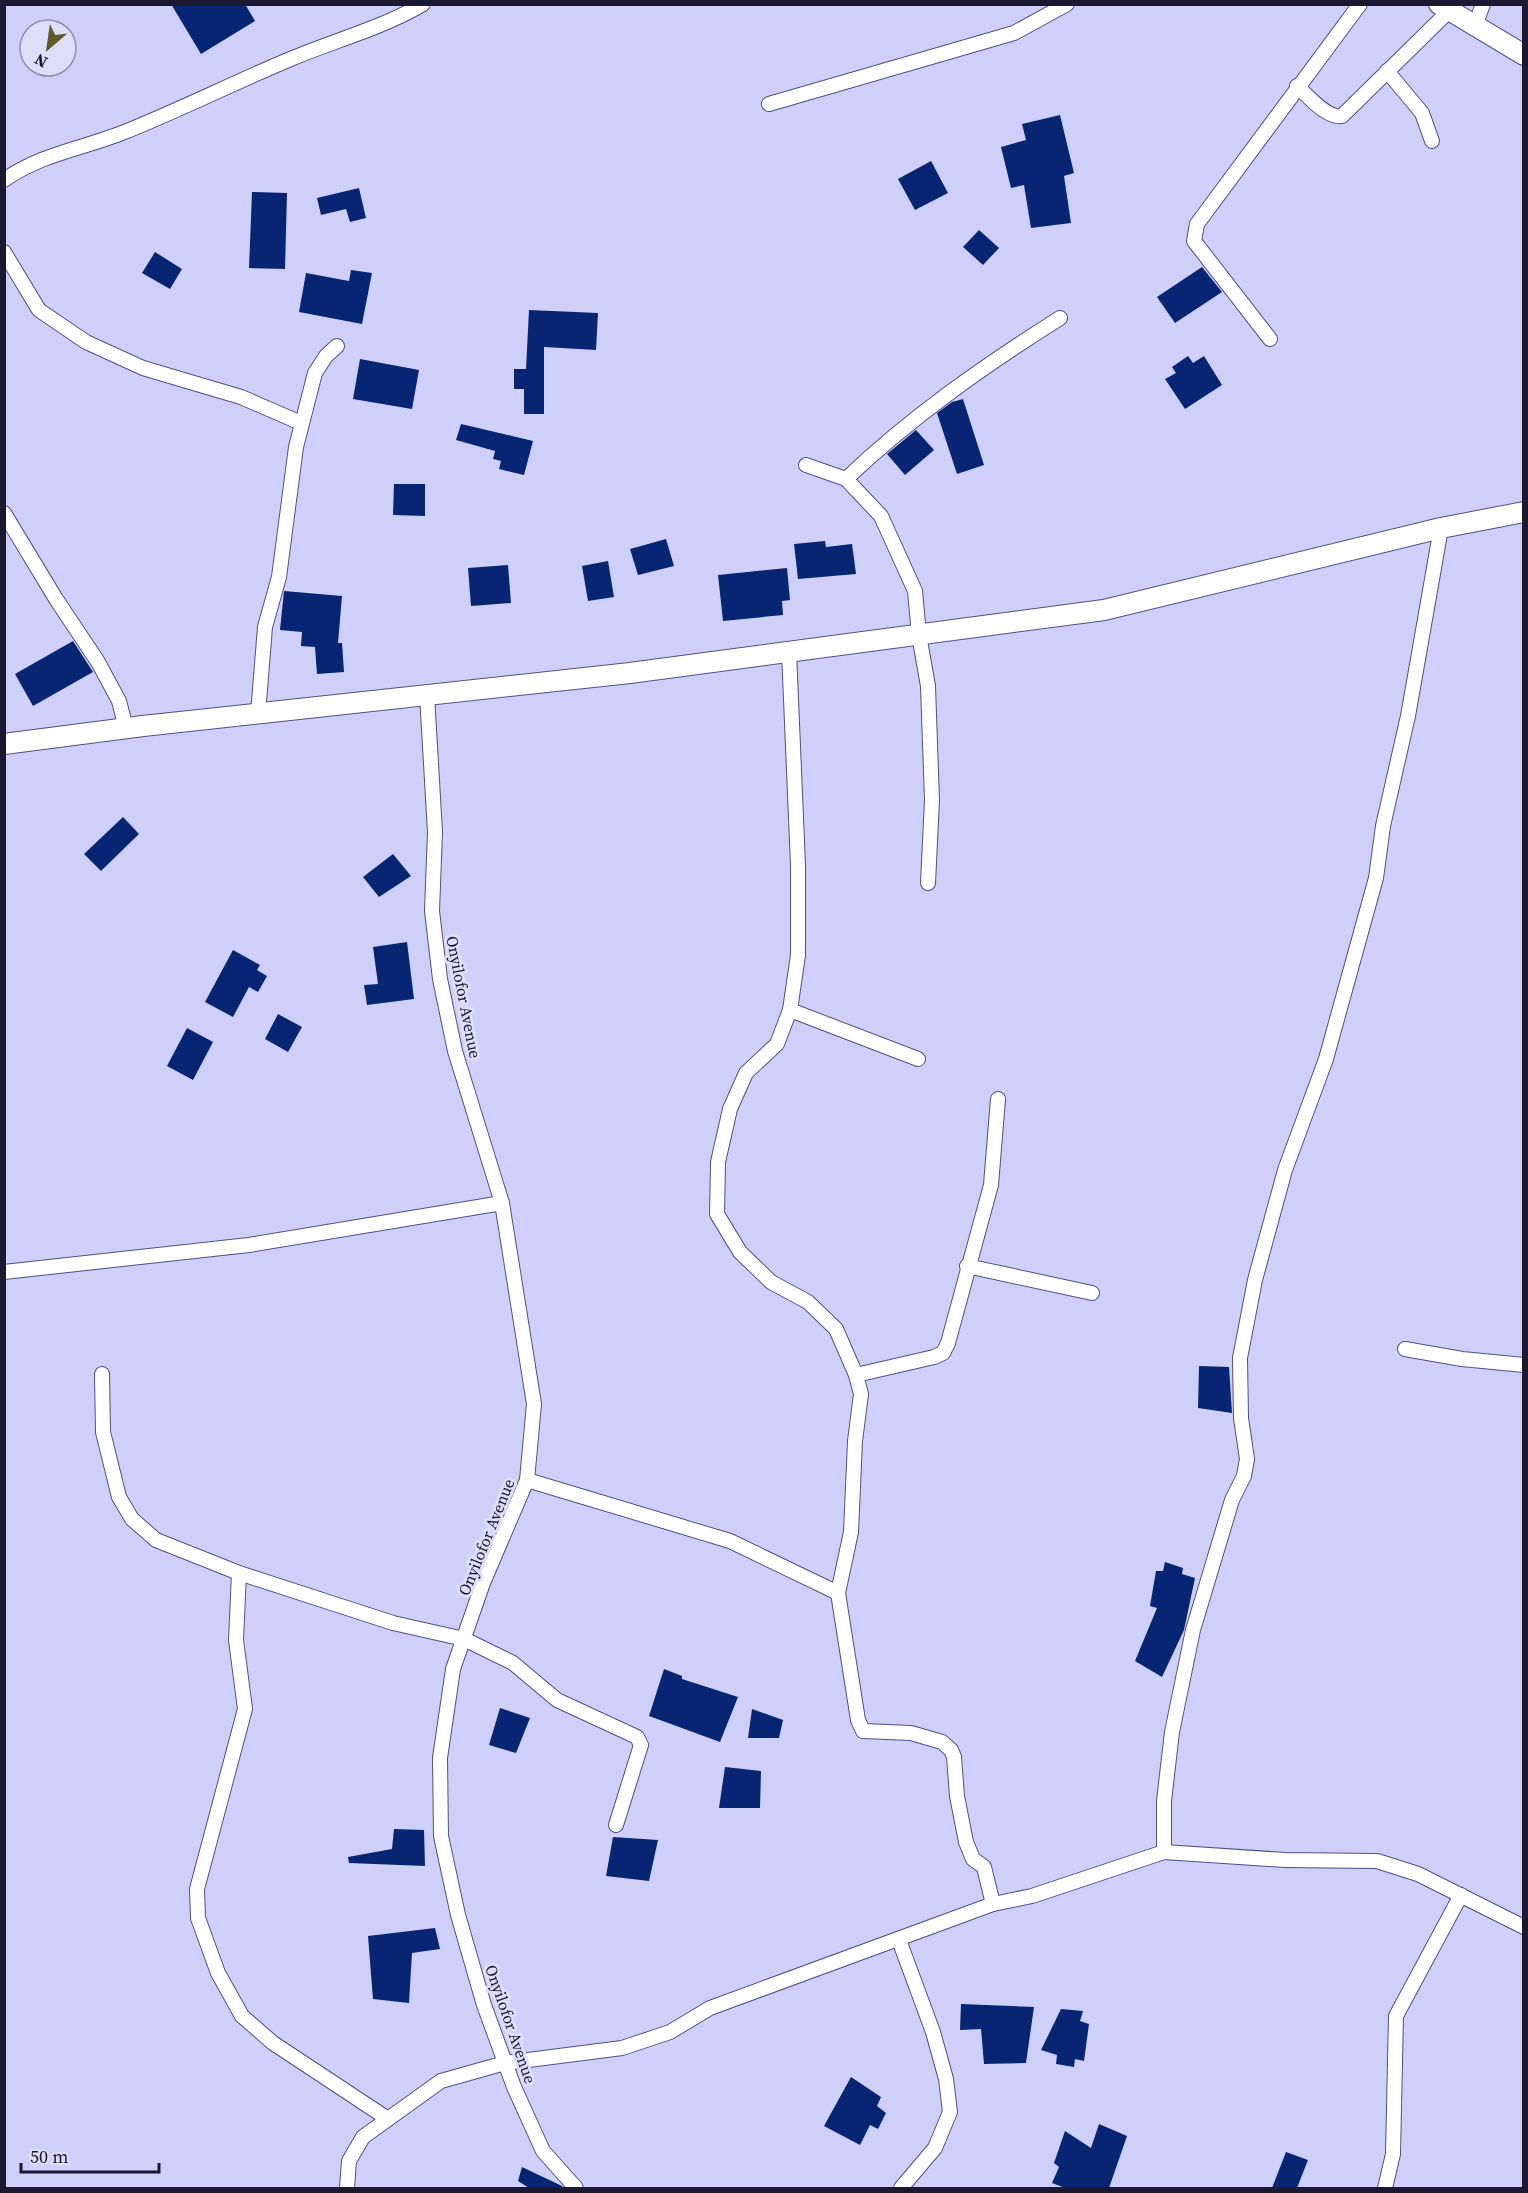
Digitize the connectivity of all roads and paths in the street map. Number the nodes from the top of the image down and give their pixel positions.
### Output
1 (423, 4) edge
2 (1067, 4) edge
3 (1360, 4) edge
4 (1483, 4) edge
5 (1444, 8) edge
6 (1475, 26) junction
7 (1524, 55) edge
8 (1387, 71) junction
9 (1297, 86) junction
10 (769, 104) dead end
11 (1432, 141) dead end
12 (4, 180) edge
13 (4, 252) edge
14 (1060, 318) dead end
15 (1270, 339) dead end
16 (337, 346) dead end
17 (301, 423) junction
18 (806, 465) dead end
19 (846, 479) junction
20 (1524, 512) edge
21 (4, 513) edge
22 (1441, 528) junction
23 (919, 635) junction
24 (789, 652) junction
25 (426, 695) junction
26 (258, 714) junction
27 (126, 728) junction
28 (4, 744) edge
29 (928, 883) dead end
30 (790, 1010) junction
31 (918, 1059) dead end
32 (998, 1099) dead end
33 (502, 1203) junction
34 (967, 1266) junction
35 (4, 1272) edge
36 (1092, 1293) dead end
37 (1405, 1349) dead end
38 (1524, 1365) edge
39 (102, 1374) dead end
40 (856, 1375) junction
41 (527, 1480) junction
42 (239, 1573) junction
43 (838, 1593) junction
44 (464, 1639) junction
45 (616, 1825) dead end
46 (1164, 1852) junction
47 (1461, 1895) junction
48 (993, 1904) junction
49 (1524, 1927) edge
50 (899, 1940) junction
51 (505, 2063) junction
52 (387, 2119) junction
53 (347, 2188) edge
54 (576, 2188) edge
55 (901, 2188) edge
56 (1385, 2188) edge

1 - 12 street
2 - 10 street
3 - 9 street
4 - 6 street
5 - 6 main road
5 - 8 street
6 - 7 main road
8 - 9 street
8 - 11 street
9 - 15 street
13 - 17 street
14 - 19 street
16 - 17 street
17 - 26 street
18 - 19 street
19 - 23 street
20 - 22 main road
21 - 27 street
22 - 23 main road
22 - 46 street
23 - 24 main road
23 - 29 street
24 - 25 main road
24 - 30 street
25 - 26 main road
25 - 33 street, Onyilofor Avenue
26 - 27 main road
27 - 28 main road
30 - 31 street
30 - 40 street
32 - 34 street
33 - 35 street
33 - 41 street, Onyilofor Avenue
34 - 36 street
34 - 40 street
37 - 38 street
39 - 42 street
40 - 43 street
41 - 43 street
41 - 44 street, Onyilofor Avenue
42 - 44 street
42 - 52 street
43 - 48 street
44 - 45 street
44 - 51 street, Onyilofor Avenue
46 - 47 street
46 - 48 street
47 - 49 street
47 - 56 street
48 - 50 street
50 - 51 street
50 - 55 street
51 - 52 street
51 - 54 street, Onyilofor Avenue
52 - 53 street

